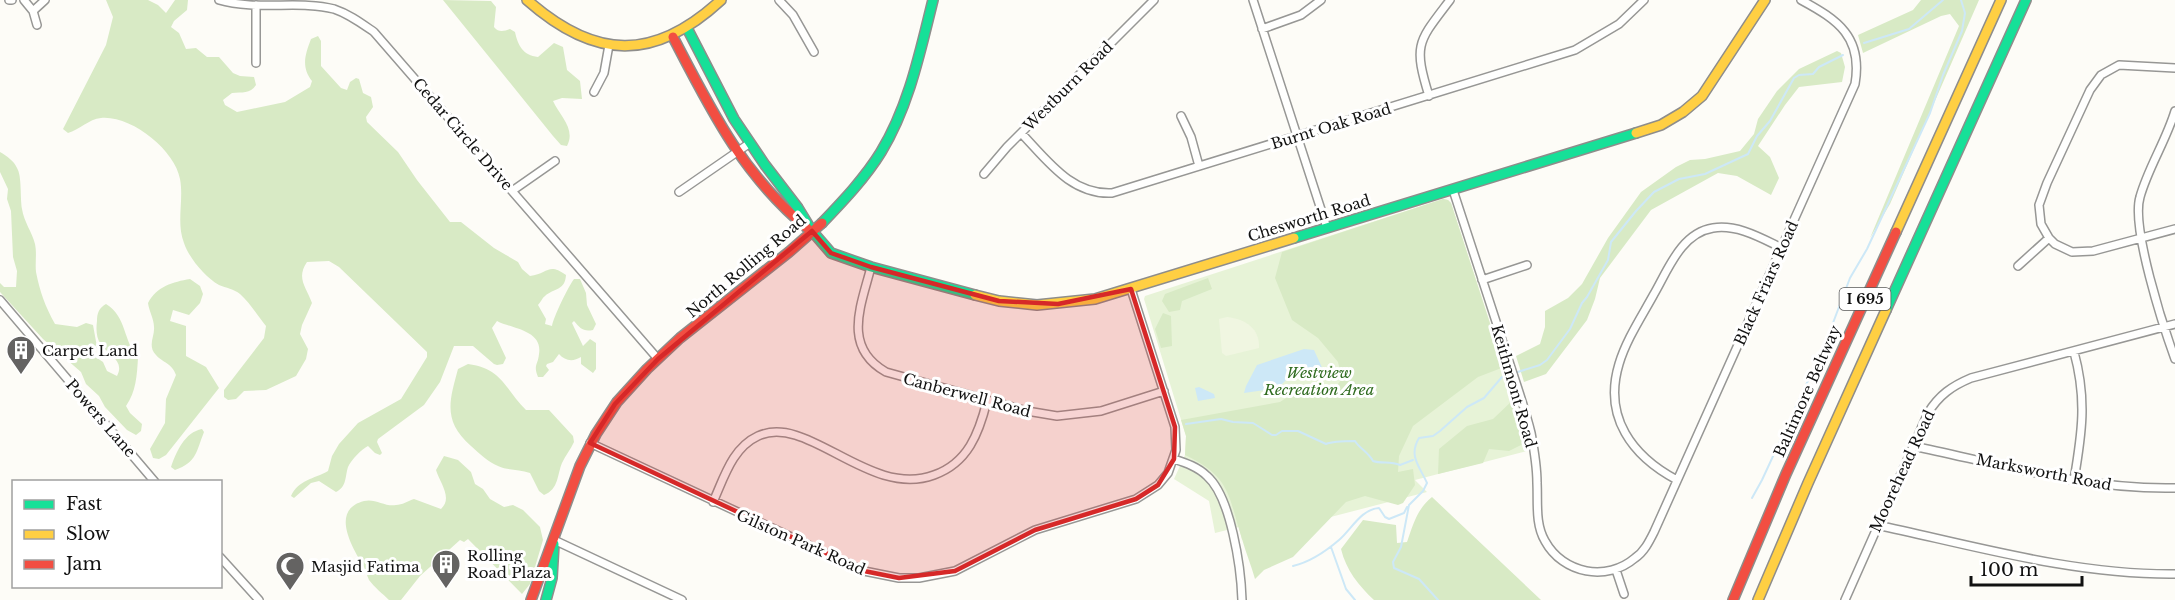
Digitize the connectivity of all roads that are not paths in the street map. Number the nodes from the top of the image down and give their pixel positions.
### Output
1 (24, 0) edge
2 (45, 0) edge
3 (219, 0) edge
4 (527, 0) edge
5 (721, 0) edge
6 (778, 0) edge
7 (933, 0) edge
8 (1154, 0) edge
9 (1253, 0) edge
10 (1321, 0) edge
11 (1450, 0) edge
12 (1644, 0) edge
13 (1765, 0) edge
14 (1801, 0) edge
15 (2001, 0) edge
16 (2026, 0) edge
17 (256, 5) junction
18 (33, 11) junction
19 (37, 25) dead end
20 (1262, 29) junction
21 (688, 30) junction
22 (673, 37) junction
23 (609, 45) junction
24 (814, 52) dead end
25 (256, 63) dead end
26 (2175, 68) edge
27 (594, 92) dead end
28 (1429, 96) junction
29 (2175, 111) edge
30 (1181, 116) dead end
31 (1021, 133) junction
32 (1297, 136) junction
33 (750, 143) junction
34 (737, 152) junction
35 (555, 161) dead end
36 (1199, 166) junction
37 (984, 174) dead end
38 (1453, 190) junction
39 (512, 191) junction
40 (679, 192) dead end
41 (1327, 228) junction
42 (2175, 229) edge
43 (812, 231) junction
44 (2049, 238) junction
45 (2140, 238) junction
46 (1782, 248) junction
47 (1527, 265) dead end
48 (2018, 266) dead end
49 (871, 267) junction
50 (1482, 280) junction
51 (1131, 289) junction
52 (0, 300) edge
53 (2175, 324) edge
54 (2165, 327) junction
55 (2074, 352) junction
56 (658, 359) junction
57 (2175, 359) edge
58 (1164, 391) junction
59 (987, 401) junction
60 (590, 443) junction
61 (1913, 446) junction
62 (1174, 459) junction
63 (153, 480) edge
64 (1677, 480) junction
65 (2074, 480) junction
66 (2175, 488) edge
67 (713, 502) junction
68 (1877, 525) junction
69 (554, 540) junction
70 (222, 559) edge
71 (1616, 570) junction
72 (2175, 574) edge
73 (1624, 594) dead end
74 (258, 600) edge
75 (531, 600) edge
76 (546, 600) edge
77 (682, 600) edge
78 (1242, 600) edge
79 (1733, 600) edge
80 (1758, 600) edge
81 (1845, 600) edge

1 - 18 street
2 - 18 street
3 - 17 street, Cedar Circle Drive
4 - 23 main road
5 - 21 main road
6 - 24 street
7 - 43 main road, North Rolling Road
8 - 31 street, Westburn Road
9 - 20 street
10 - 20 street
11 - 28 street
12 - 28 street, Burnt Oak Road
13 - 38 main road, Chesworth Road
14 - 46 street, Black Friars Road
15 - 79 main road, Baltimore Beltway / I 695
16 - 80 main road, I 695
17 - 25 street
17 - 39 street, Cedar Circle Drive
18 - 19 street
20 - 32 street
21 - 22 main road
21 - 33 main road, Chesworth Road
22 - 23 main road
22 - 34 main road, Chesworth Road
23 - 27 street
26 - 44 street
28 - 32 street, Burnt Oak Road
29 - 45 street
30 - 36 street
31 - 36 street, Burnt Oak Road
31 - 37 street, Westburn Road
32 - 36 street, Burnt Oak Road
32 - 41 street
33 - 34 street
33 - 43 main road, Chesworth Road
34 - 40 street
34 - 43 main road, Chesworth Road
35 - 39 street
38 - 41 main road, Chesworth Road
38 - 50 street, Keithmont Road
39 - 56 street, Cedar Circle Drive
41 - 51 main road, Chesworth Road
42 - 45 street
43 - 49 main road, Chesworth Road
43 - 56 main road, North Rolling Road
44 - 45 street
44 - 48 street
45 - 54 street
46 - 64 street, Black Friars Road
46 - 64 street
47 - 50 street
49 - 51 main road, Chesworth Road
49 - 59 street, Canberwell Road
50 - 71 street, Keithmont Road
51 - 58 street
52 - 63 street, Powers Lane
53 - 54 street, Moorehead Road
54 - 55 street, Moorehead Road
54 - 57 street
55 - 61 street, Moorehead Road
55 - 65 street
56 - 60 main road, North Rolling Road
58 - 59 street, Canberwell Road
58 - 62 street
59 - 67 street
60 - 67 street, Gilston Park Road
60 - 69 main road, North Rolling Road
61 - 65 street, Marksworth Road
61 - 68 street, Moorehead Road
62 - 67 street, Gilston Park Road
62 - 78 street
64 - 71 street, Black Friars Road
65 - 66 street, Marksworth Road
68 - 72 street
68 - 81 street, Moorehead Road
69 - 75 main road, North Rolling Road
69 - 76 main road, North Rolling Road
69 - 77 street
70 - 74 street
71 - 73 street

